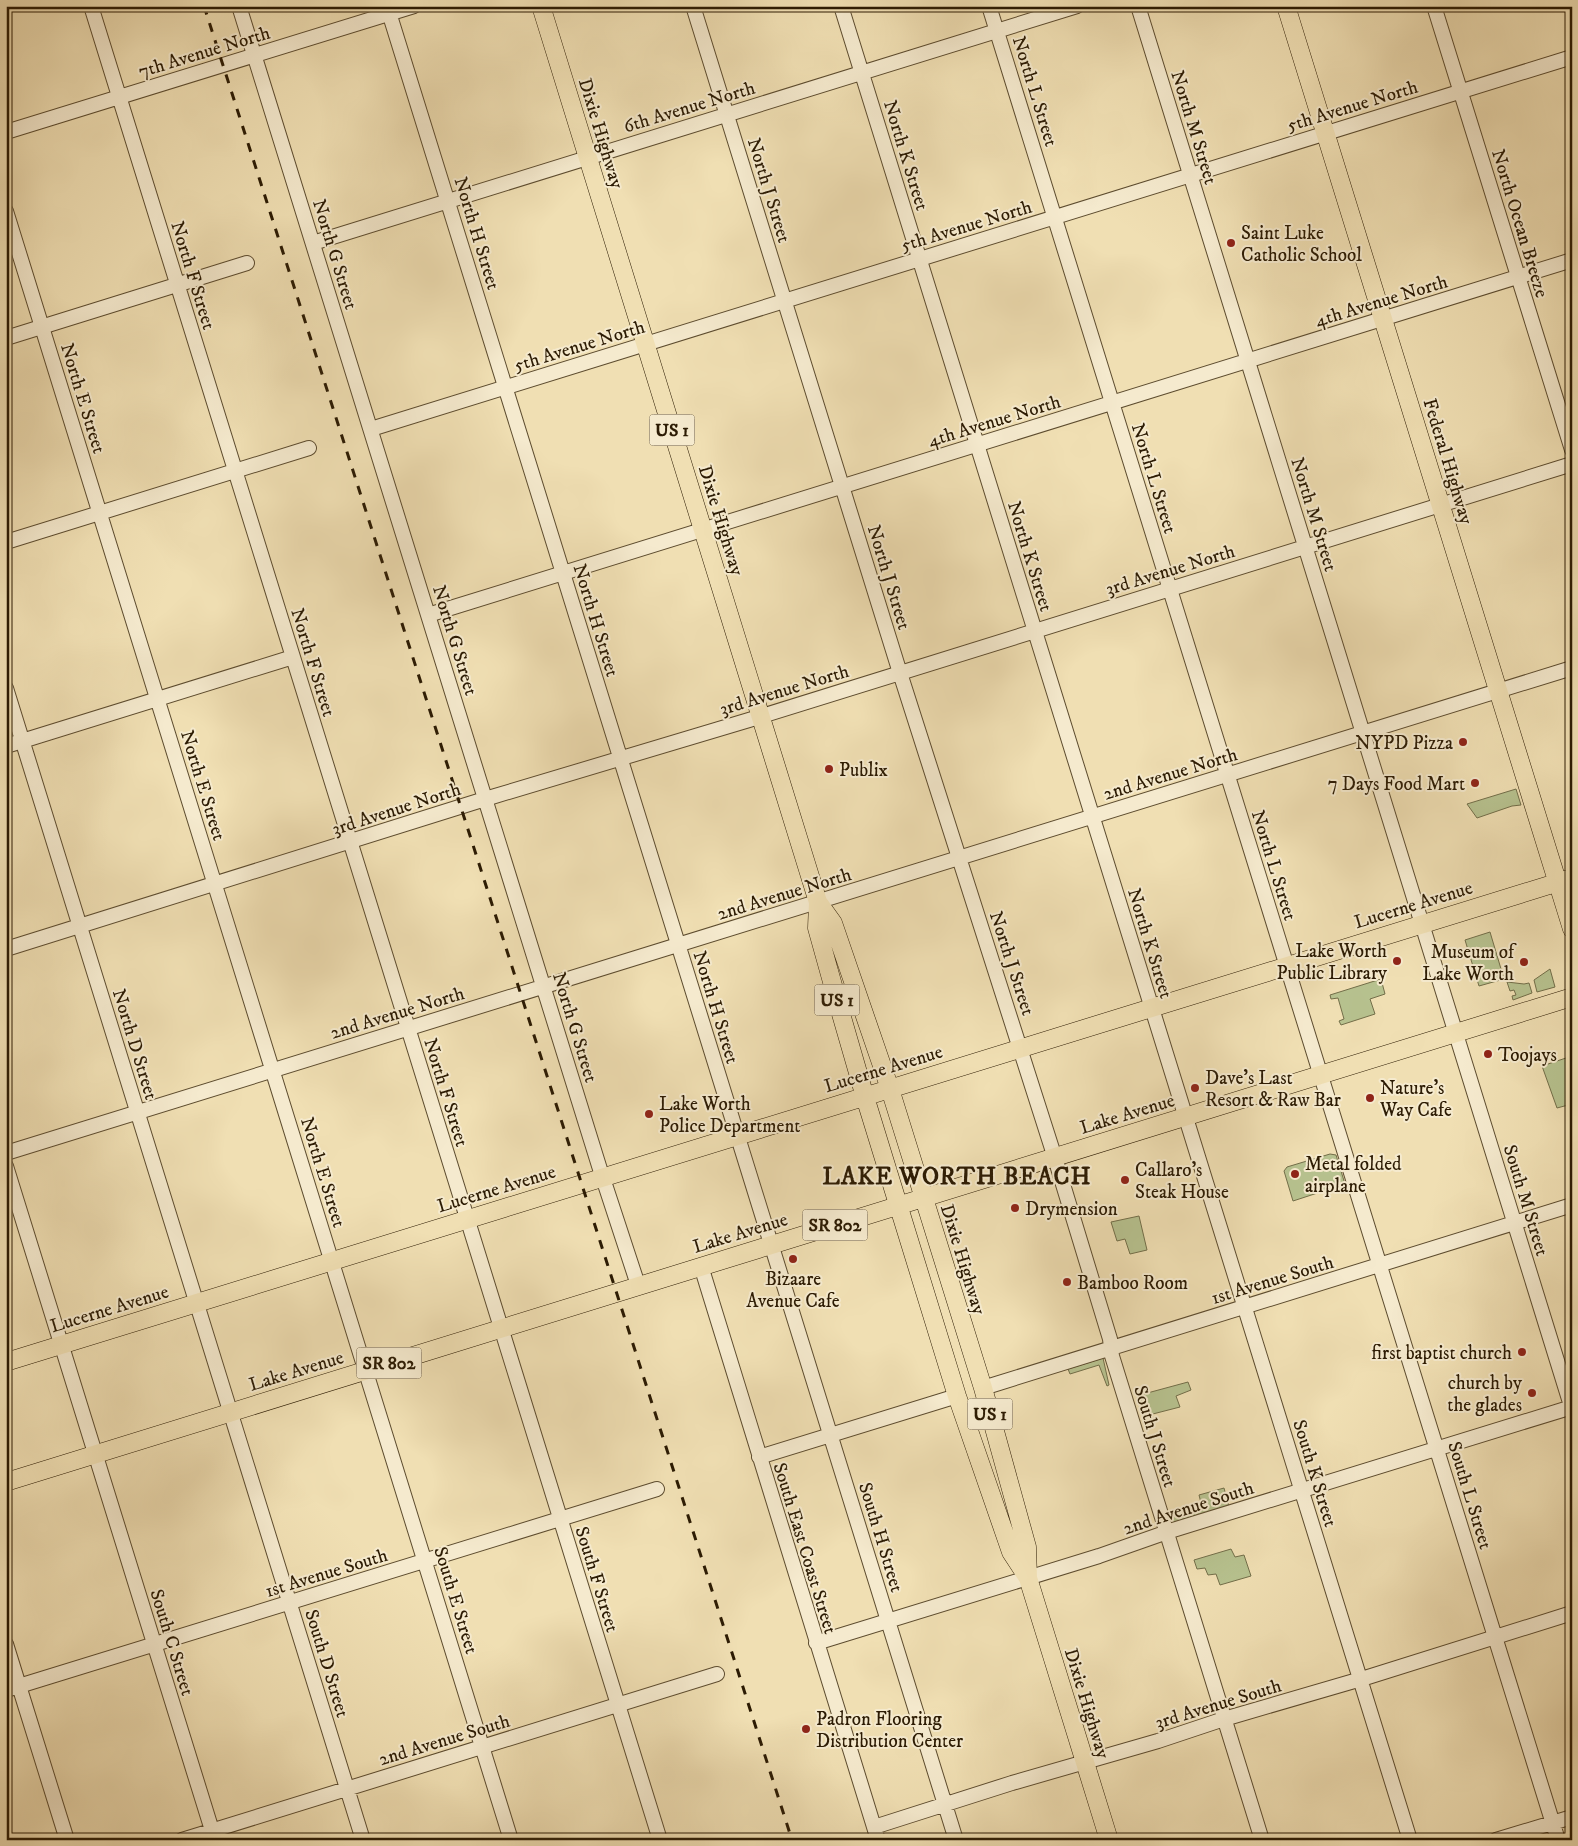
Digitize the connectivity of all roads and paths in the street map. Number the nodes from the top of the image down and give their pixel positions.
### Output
1 (91, 6) edge
2 (239, 6) edge
3 (414, 6) edge
4 (541, 6) edge
5 (693, 6) edge
6 (842, 6) edge
7 (989, 6) edge
8 (1077, 6) edge
9 (1138, 6) edge
10 (1286, 6) edge
11 (1434, 6) edge
12 (388, 10) edge
13 (997, 31) junction
14 (254, 56) junction
15 (1572, 57) edge
16 (862, 73) junction
17 (1460, 91) junction
18 (119, 98) junction
19 (727, 115) junction
20 (6, 132) edge
21 (1325, 133) junction
22 (587, 157) junction
23 (1190, 175) junction
24 (448, 201) junction
25 (6, 211) edge
26 (1055, 217) junction
27 (313, 243) junction
28 (920, 259) junction
29 (1572, 260) edge
30 (247, 263) dead end
31 (1518, 277) junction
32 (178, 285) junction
33 (784, 301) junction
34 (1382, 318) junction
35 (42, 327) junction
36 (6, 338) edge
37 (645, 344) junction
38 (1248, 361) junction
39 (506, 387) junction
40 (1112, 403) junction
41 (370, 429) junction
42 (977, 445) junction
43 (308, 448) dead end
44 (1572, 450) edge
45 (1572, 464) edge
46 (235, 471) junction
47 (842, 487) junction
48 (1441, 505) junction
49 (100, 513) junction
50 (703, 530) junction
51 (6, 542) edge
52 (1305, 547) junction
53 (563, 573) junction
54 (1170, 589) junction
55 (428, 615) junction
56 (1035, 631) junction
57 (293, 657) junction
58 (1572, 668) edge
59 (900, 672) junction
60 (6, 688) edge
61 (1498, 691) junction
62 (158, 699) junction
63 (760, 716) junction
64 (1363, 733) junction
65 (22, 741) junction
66 (6, 746) edge
67 (620, 758) junction
68 (1228, 775) junction
69 (485, 799) junction
70 (1092, 817) junction
71 (350, 842) junction
72 (960, 858) junction
73 (1564, 880) edge
74 (215, 884) junction
75 (818, 902) junction
76 (1422, 923) junction
77 (80, 926) junction
78 (1572, 929) edge
79 (678, 945) junction
80 (6, 950) edge
81 (1287, 965) junction
82 (544, 986) junction
83 (1572, 997) edge
84 (1151, 1007) junction
85 (408, 1029) junction
86 (1456, 1032) junction
87 (1020, 1047) junction
88 (273, 1071) junction
89 (1321, 1075) junction
90 (890, 1089) junction
91 (865, 1096) junction
92 (138, 1112) junction
93 (1186, 1117) junction
94 (737, 1135) junction
95 (6, 1153) edge
96 (1055, 1158) junction
97 (6, 1166) edge
98 (602, 1177) junction
99 (923, 1198) junction
100 (1572, 1205) edge
101 (899, 1206) junction
102 (467, 1219) junction
103 (1515, 1223) junction
104 (771, 1245) junction
105 (332, 1261) junction
106 (1380, 1265) junction
107 (701, 1266) junction
108 (638, 1285) junction
109 (197, 1303) junction
110 (1244, 1307) junction
111 (501, 1329) junction
112 (62, 1345) junction
113 (1110, 1348) junction
114 (6, 1362) edge
115 (366, 1370) junction
116 (982, 1388) junction
117 (957, 1396) junction
118 (1572, 1408) edge
119 (230, 1412) junction
120 (830, 1435) junction
121 (1437, 1449) junction
122 (96, 1454) junction
123 (759, 1457) junction
124 (6, 1482) edge
125 (657, 1489) dead end
126 (1302, 1491) junction
127 (560, 1519) junction
128 (1166, 1534) junction
129 (425, 1561) junction
130 (1028, 1578) junction
131 (290, 1603) junction
132 (1572, 1613) edge
133 (888, 1621) junction
134 (1495, 1637) junction
135 (816, 1643) junction
136 (6, 1644) edge
137 (154, 1644) junction
138 (717, 1674) dead end
139 (1360, 1678) junction
140 (13, 1688) edge
141 (618, 1705) junction
142 (1224, 1719) junction
143 (482, 1747) junction
144 (1084, 1762) junction
145 (347, 1788) junction
146 (945, 1804) junction
147 (1572, 1817) edge
148 (1552, 1823) junction
149 (876, 1833) edge
150 (214, 1835) edge
151 (67, 1840) edge
152 (182, 1840) edge
153 (363, 1840) edge
154 (511, 1840) edge
155 (660, 1840) edge
156 (956, 1840) edge
157 (1109, 1840) edge
158 (1262, 1840) edge
159 (1410, 1840) edge
160 (1496, 1840) edge
161 (1558, 1840) edge

1 - 18 street, North F Street
2 - 14 street, North G Street
3 - 12 street, 7th Avenue North
4 - 22 main road, Dixie Highway / US 1
5 - 19 street, North J Street
6 - 16 street, North K Street
7 - 13 street, North L Street
8 - 13 street, 6th Avenue North
9 - 23 street, North M Street
10 - 21 main road, Federal Highway
11 - 17 street, North Ocean Breeze
12 - 14 street, 7th Avenue North
12 - 24 street, North H Street
13 - 16 street, 6th Avenue North
13 - 26 street, North L Street
14 - 18 street, 7th Avenue North
14 - 27 street, North G Street
15 - 17 street, 5th Avenue North
16 - 19 street, 6th Avenue North
16 - 28 street, North K Street
17 - 21 street, 5th Avenue North
17 - 31 street, North Ocean Breeze
18 - 20 street, 7th Avenue North
18 - 32 street, North F Street
19 - 22 street, 6th Avenue North
19 - 33 street, North J Street
21 - 23 street, 5th Avenue North
21 - 34 main road, Federal Highway
22 - 24 street, 6th Avenue North
22 - 37 main road, Dixie Highway / US 1
23 - 26 street, 5th Avenue North
23 - 38 street, North M Street
24 - 27 street, 6th Avenue North
24 - 39 street, North H Street
25 - 35 street, North E Street
26 - 28 street, 5th Avenue North
26 - 40 street, North L Street
27 - 41 street, North G Street
28 - 33 street, 5th Avenue North
28 - 42 street, North K Street
29 - 31 street, 4th Avenue North
30 - 32 street
31 - 34 street, 4th Avenue North
31 - 44 street, North Ocean Breeze
32 - 35 street
32 - 46 street, North F Street
33 - 37 street, 5th Avenue North
33 - 47 street, North J Street
34 - 38 street, 4th Avenue North
34 - 48 main road, Federal Highway
35 - 36 street
35 - 49 street, North E Street
37 - 39 street, 5th Avenue North
37 - 50 main road, Dixie Highway / US 1
38 - 40 street, 4th Avenue North
38 - 52 street, North M Street
39 - 41 street, 5th Avenue North
39 - 53 street, North H Street
40 - 42 street, 4th Avenue North
40 - 54 street, North L Street
41 - 55 street, North G Street
42 - 47 street, 4th Avenue North
42 - 56 street, North K Street
43 - 46 street
45 - 48 street, 3rd Avenue North
46 - 49 street
46 - 57 street, North F Street
47 - 50 street, 4th Avenue North
47 - 59 street, North J Street
48 - 52 street, 3rd Avenue North
48 - 61 main road, Federal Highway
49 - 51 street
49 - 62 street, North E Street
50 - 53 street, 4th Avenue North
50 - 63 main road, Dixie Highway / US 1
52 - 54 street, 3rd Avenue North
52 - 64 street, North M Street
53 - 55 street, 4th Avenue North
53 - 67 street, North H Street
54 - 56 street, 3rd Avenue North
54 - 68 street, North L Street
55 - 69 street, North G Street
56 - 59 street, 3rd Avenue North
56 - 70 street, North K Street
57 - 62 street
57 - 71 street, North F Street
58 - 61 street, 2nd Avenue North
59 - 63 street, 3rd Avenue North
59 - 72 street, North J Street
60 - 65 street, North D Street
61 - 64 street, 2nd Avenue North
61 - 73 main road, Federal Highway
62 - 65 street
62 - 74 street, North E Street
63 - 67 street, 3rd Avenue North
63 - 75 main road, Dixie Highway / US 1
64 - 68 street, 2nd Avenue North
64 - 76 street, North M Street
65 - 66 street
65 - 77 street, North D Street
67 - 69 street, 3rd Avenue North
67 - 79 street, North H Street
68 - 70 street, 2nd Avenue North
68 - 81 street, North L Street
69 - 71 street, 3rd Avenue North
69 - 82 street, North G Street
70 - 72 street, 2nd Avenue North
70 - 84 street, North K Street
71 - 74 street, 3rd Avenue North
71 - 85 street, North F Street
72 - 75 street, 2nd Avenue North
72 - 87 street, North J Street
73 - 76 main road, Lucerne Avenue
73 - 78 main road, Federal Highway
74 - 77 street, 3rd Avenue North
74 - 88 street, North E Street
75 - 79 street, 2nd Avenue North
75 - 90 main road, Dixie Highway / US 1
75 - 91 main road, Dixie Highway / US 1
76 - 81 main road, Lucerne Avenue
76 - 86 street, North M Street
77 - 80 street, 3rd Avenue North
77 - 92 street, North D Street
79 - 82 street, 2nd Avenue North
79 - 94 street, North H Street
81 - 84 main road, Lucerne Avenue
81 - 89 street, North L Street
82 - 85 street, 2nd Avenue North
82 - 98 street, North G Street
83 - 86 main road, Lake Avenue / SR 802
84 - 87 main road, Lucerne Avenue
84 - 93 street, North K Street
85 - 88 street, 2nd Avenue North
85 - 102 street, North F Street
86 - 89 main road, Lake Avenue / SR 802
86 - 103 street, South M Street
87 - 90 main road, Lucerne Avenue
87 - 96 street, North J Street
88 - 92 street, 2nd Avenue North
88 - 105 street, North E Street
89 - 93 main road, Lake Avenue / SR 802
89 - 106 street, South L Street
90 - 91 main road, Lucerne Avenue
90 - 99 main road, Dixie Highway / US 1
91 - 94 main road, Lucerne Avenue
91 - 101 main road, Dixie Highway / US 1
92 - 95 street, 2nd Avenue North
92 - 109 street, North D Street
93 - 96 main road, Lake Avenue / SR 802
93 - 110 street, South K Street
94 - 98 main road, Lucerne Avenue
94 - 104 street, North H Street
96 - 99 main road, Lake Avenue / SR 802
96 - 113 street, South J Street
97 - 112 street, South C Street
98 - 102 main road, Lucerne Avenue
98 - 108 street, North G Street
99 - 101 main road, Lake Avenue / SR 802
99 - 116 main road, Dixie Highway / US 1
100 - 103 street, 1st Avenue South
101 - 104 main road, Lake Avenue / SR 802
101 - 117 main road, Dixie Highway / US 1
102 - 105 main road, Lucerne Avenue
102 - 111 street, North F Street
103 - 106 street, 1st Avenue South
103 - 118 street, South M Street
104 - 107 main road, Lake Avenue / SR 802
104 - 120 street, South H Street
105 - 109 main road, Lucerne Avenue
105 - 115 street, North E Street
106 - 110 street, 1st Avenue South
106 - 121 street, South L Street
107 - 108 main road, Lake Avenue / SR 802
107 - 123 street, South East Coast Street
108 - 111 main road, Lake Avenue / SR 802
109 - 112 main road, Lucerne Avenue
109 - 119 street, North D Street
110 - 113 street, 1st Avenue South
110 - 126 street, South K Street
111 - 115 main road, Lake Avenue / SR 802
111 - 127 street, South F Street
112 - 114 main road, Lucerne Avenue
112 - 122 street, South C Street
113 - 116 street, 1st Avenue South
113 - 128 street, South J Street
115 - 119 main road, Lake Avenue / SR 802
115 - 129 street, South E Street
116 - 130 main road, Dixie Highway / US 1
117 - 120 street
117 - 130 main road, Dixie Highway / US 1
118 - 121 street, 2nd Avenue South
119 - 122 main road, Lake Avenue / SR 802
119 - 131 street, South D Street
120 - 123 street
120 - 133 street, South H Street
121 - 126 street, 2nd Avenue South
121 - 134 street, South L Street
122 - 124 main road, Lake Avenue / SR 802
122 - 137 street, South C Street
123 - 135 street, South East Coast Street
125 - 127 street, 1st Avenue South
126 - 128 street, 2nd Avenue South
126 - 139 street, South K Street
127 - 129 street, 1st Avenue South
127 - 141 street, South F Street
128 - 130 street, 2nd Avenue South
128 - 142 street, South J Street
129 - 131 street, 1st Avenue South
129 - 143 street, South E Street
130 - 133 street, 2nd Avenue South
130 - 144 main road, Dixie Highway / US 1
131 - 137 street, 1st Avenue South
131 - 145 street, South D Street
132 - 134 street, 3rd Avenue South
133 - 135 street, 2nd Avenue South
133 - 146 street, South H Street
134 - 139 street, 3rd Avenue South
134 - 148 street, South L Street
135 - 149 street, South East Coast Street
136 - 140 street
137 - 140 street, 1st Avenue South
137 - 150 street, South C Street
138 - 141 street, 2nd Avenue South
139 - 142 street, 3rd Avenue South
139 - 159 street, South K Street
140 - 151 street
141 - 143 street, 2nd Avenue South
141 - 155 street, South F Street
142 - 144 street, 3rd Avenue South
142 - 158 street, South J Street
143 - 145 street, 2nd Avenue South
143 - 154 street, South E Street
144 - 146 street, 3rd Avenue South
144 - 157 main road, Dixie Highway / US 1
145 - 150 street, 2nd Avenue South
145 - 153 street, South D Street
146 - 149 street, 3rd Avenue South
146 - 156 street, South H Street
147 - 148 street
148 - 160 street
148 - 161 street, South L Street
150 - 152 street, 2nd Avenue South

